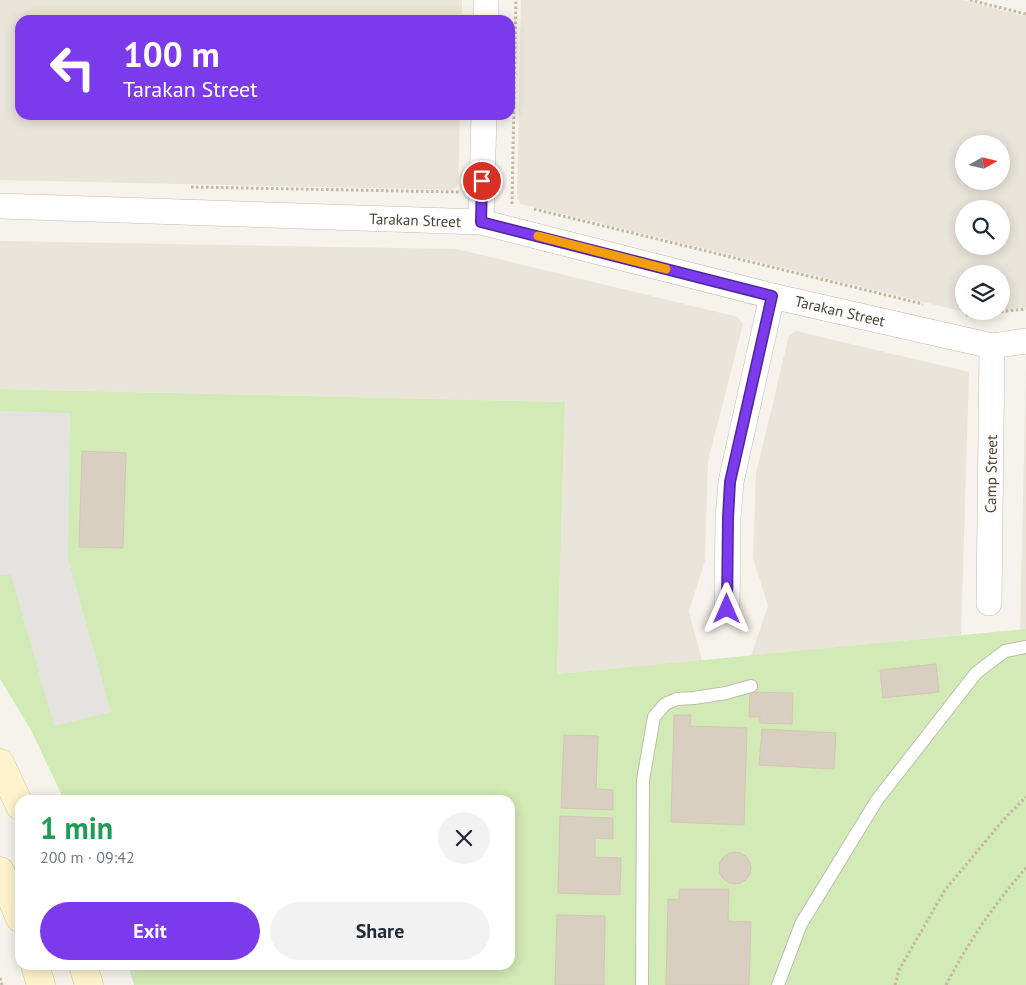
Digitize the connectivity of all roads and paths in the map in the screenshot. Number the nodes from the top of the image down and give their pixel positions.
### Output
1 (486, 0) edge
2 (516, 0) edge
3 (970, 0) edge
4 (1026, 14) edge
5 (486, 15) edge
6 (515, 51) edge
7 (484, 120) edge
8 (514, 120) edge
9 (512, 204) dead end
10 (0, 206) edge
11 (481, 222) junction
12 (772, 296) junction
13 (1026, 341) edge
14 (992, 346) junction
15 (989, 603) dead end
16 (727, 609) dead end
17 (1026, 647) edge
18 (751, 686) dead end
19 (0, 763) edge
20 (15, 795) edge
21 (1026, 797) edge
22 (1026, 868) edge
23 (0, 871) edge
24 (15, 906) edge
25 (36, 970) edge
26 (84, 970) edge
27 (0, 978) edge
28 (2, 985) edge
29 (41, 985) edge
30 (89, 985) edge
31 (642, 985) edge
32 (778, 985) edge
33 (895, 985) edge
34 (946, 985) edge

1 - 5 street
2 - 6 path
3 - 4 path
7 - 11 street
8 - 9 path
10 - 11 street, Tarakan Street
11 - 12 street, Tarakan Street
12 - 14 street, Tarakan Street
12 - 16 street
13 - 14 street, Tarakan Street
14 - 15 street, Camp Street
17 - 32 lane
18 - 31 lane
19 - 20 main road
21 - 33 path
22 - 34 path
23 - 24 main road
25 - 29 main road
26 - 30 main road
27 - 28 path

